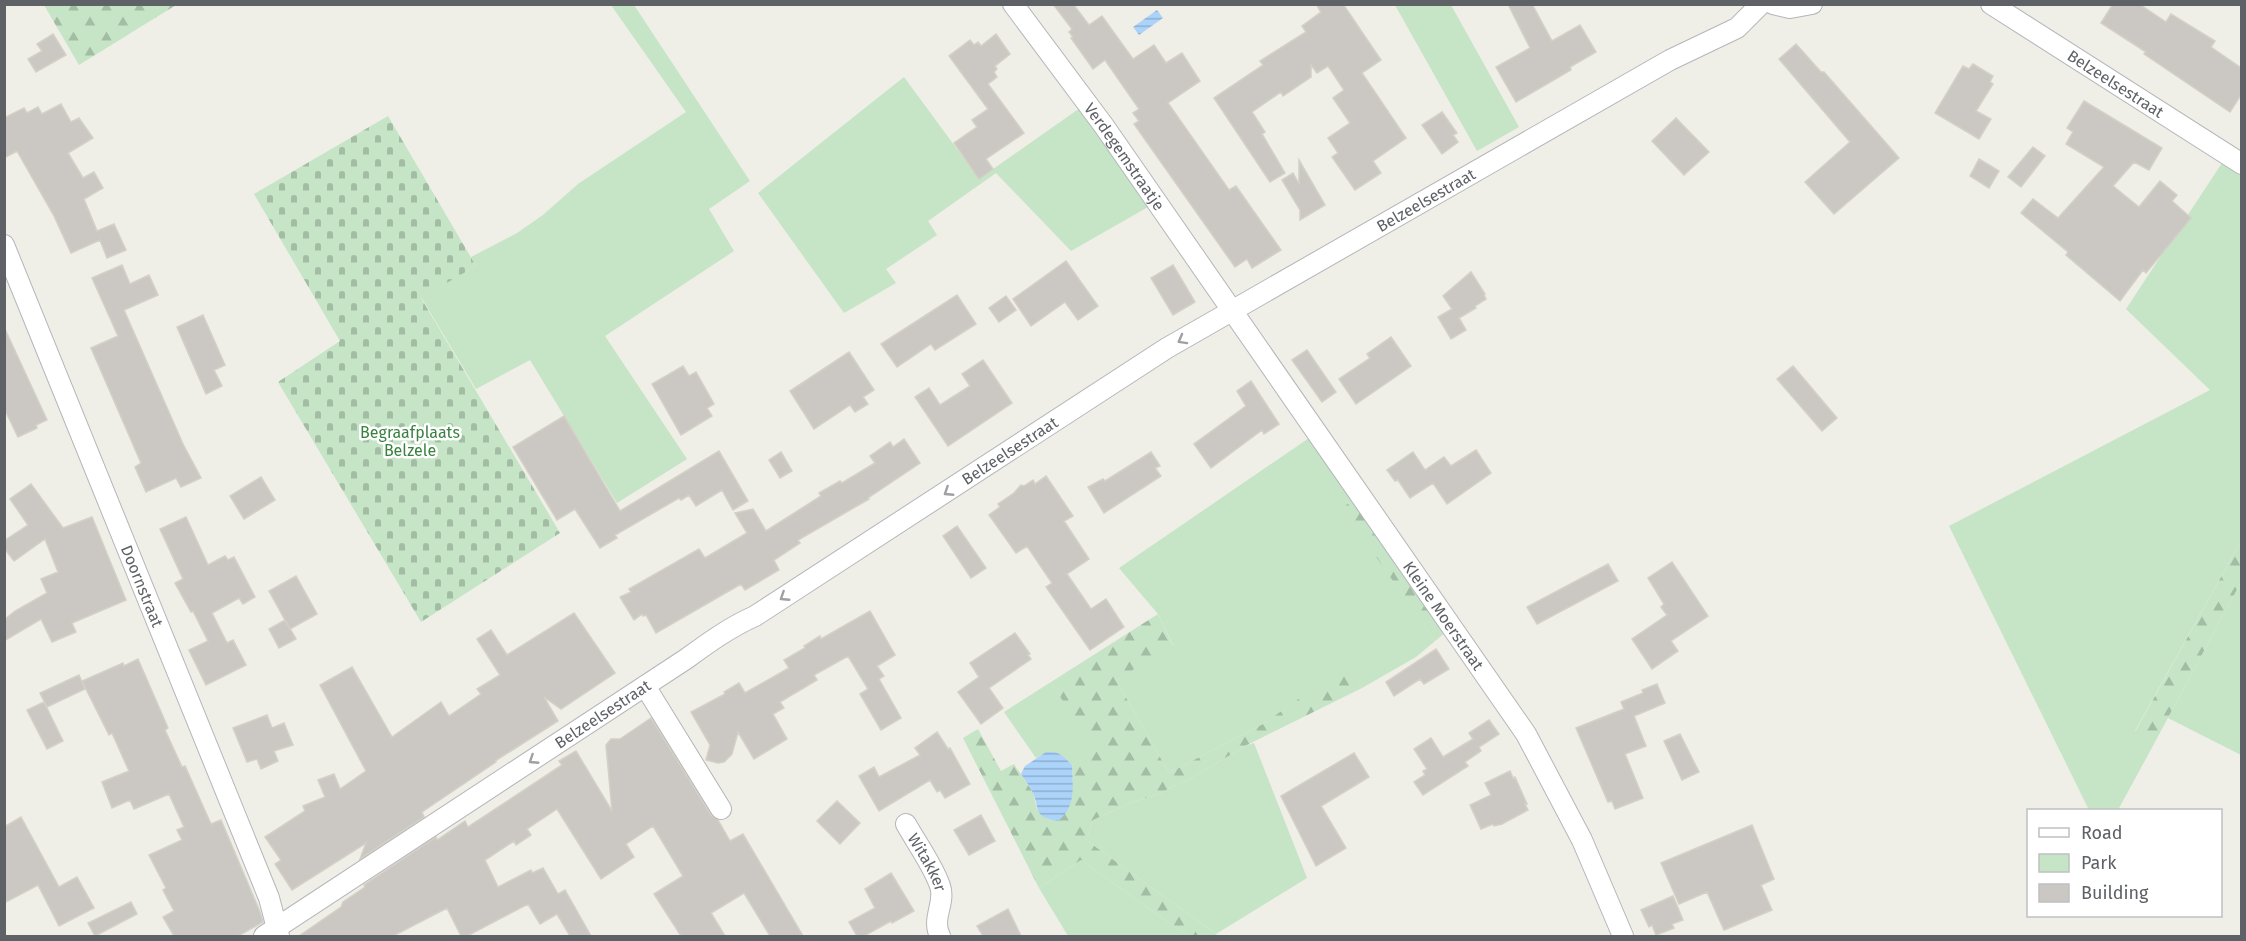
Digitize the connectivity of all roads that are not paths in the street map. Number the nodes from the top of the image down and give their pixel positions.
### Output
1 (1013, 4) edge
2 (1761, 4) edge
3 (1773, 4) edge
4 (1812, 4) edge
5 (1991, 4) edge
6 (2241, 164) edge
7 (4, 245) edge
8 (1233, 312) junction
9 (645, 686) junction
10 (722, 809) dead end
11 (906, 824) dead end
12 (274, 934) edge
13 (940, 936) edge
14 (1623, 936) edge

1 - 8 street, Verdegemstraatje
2 - 8 street, Belzeelsestraat
3 - 4 street
5 - 6 street, Belzeelsestraat
7 - 12 street, Doornstraat
8 -> 9 street, Belzeelsestraat
8 - 14 street, Kleine Moerstraat
9 - 10 street
9 -> 12 street, Belzeelsestraat
11 - 13 street, Witakker

